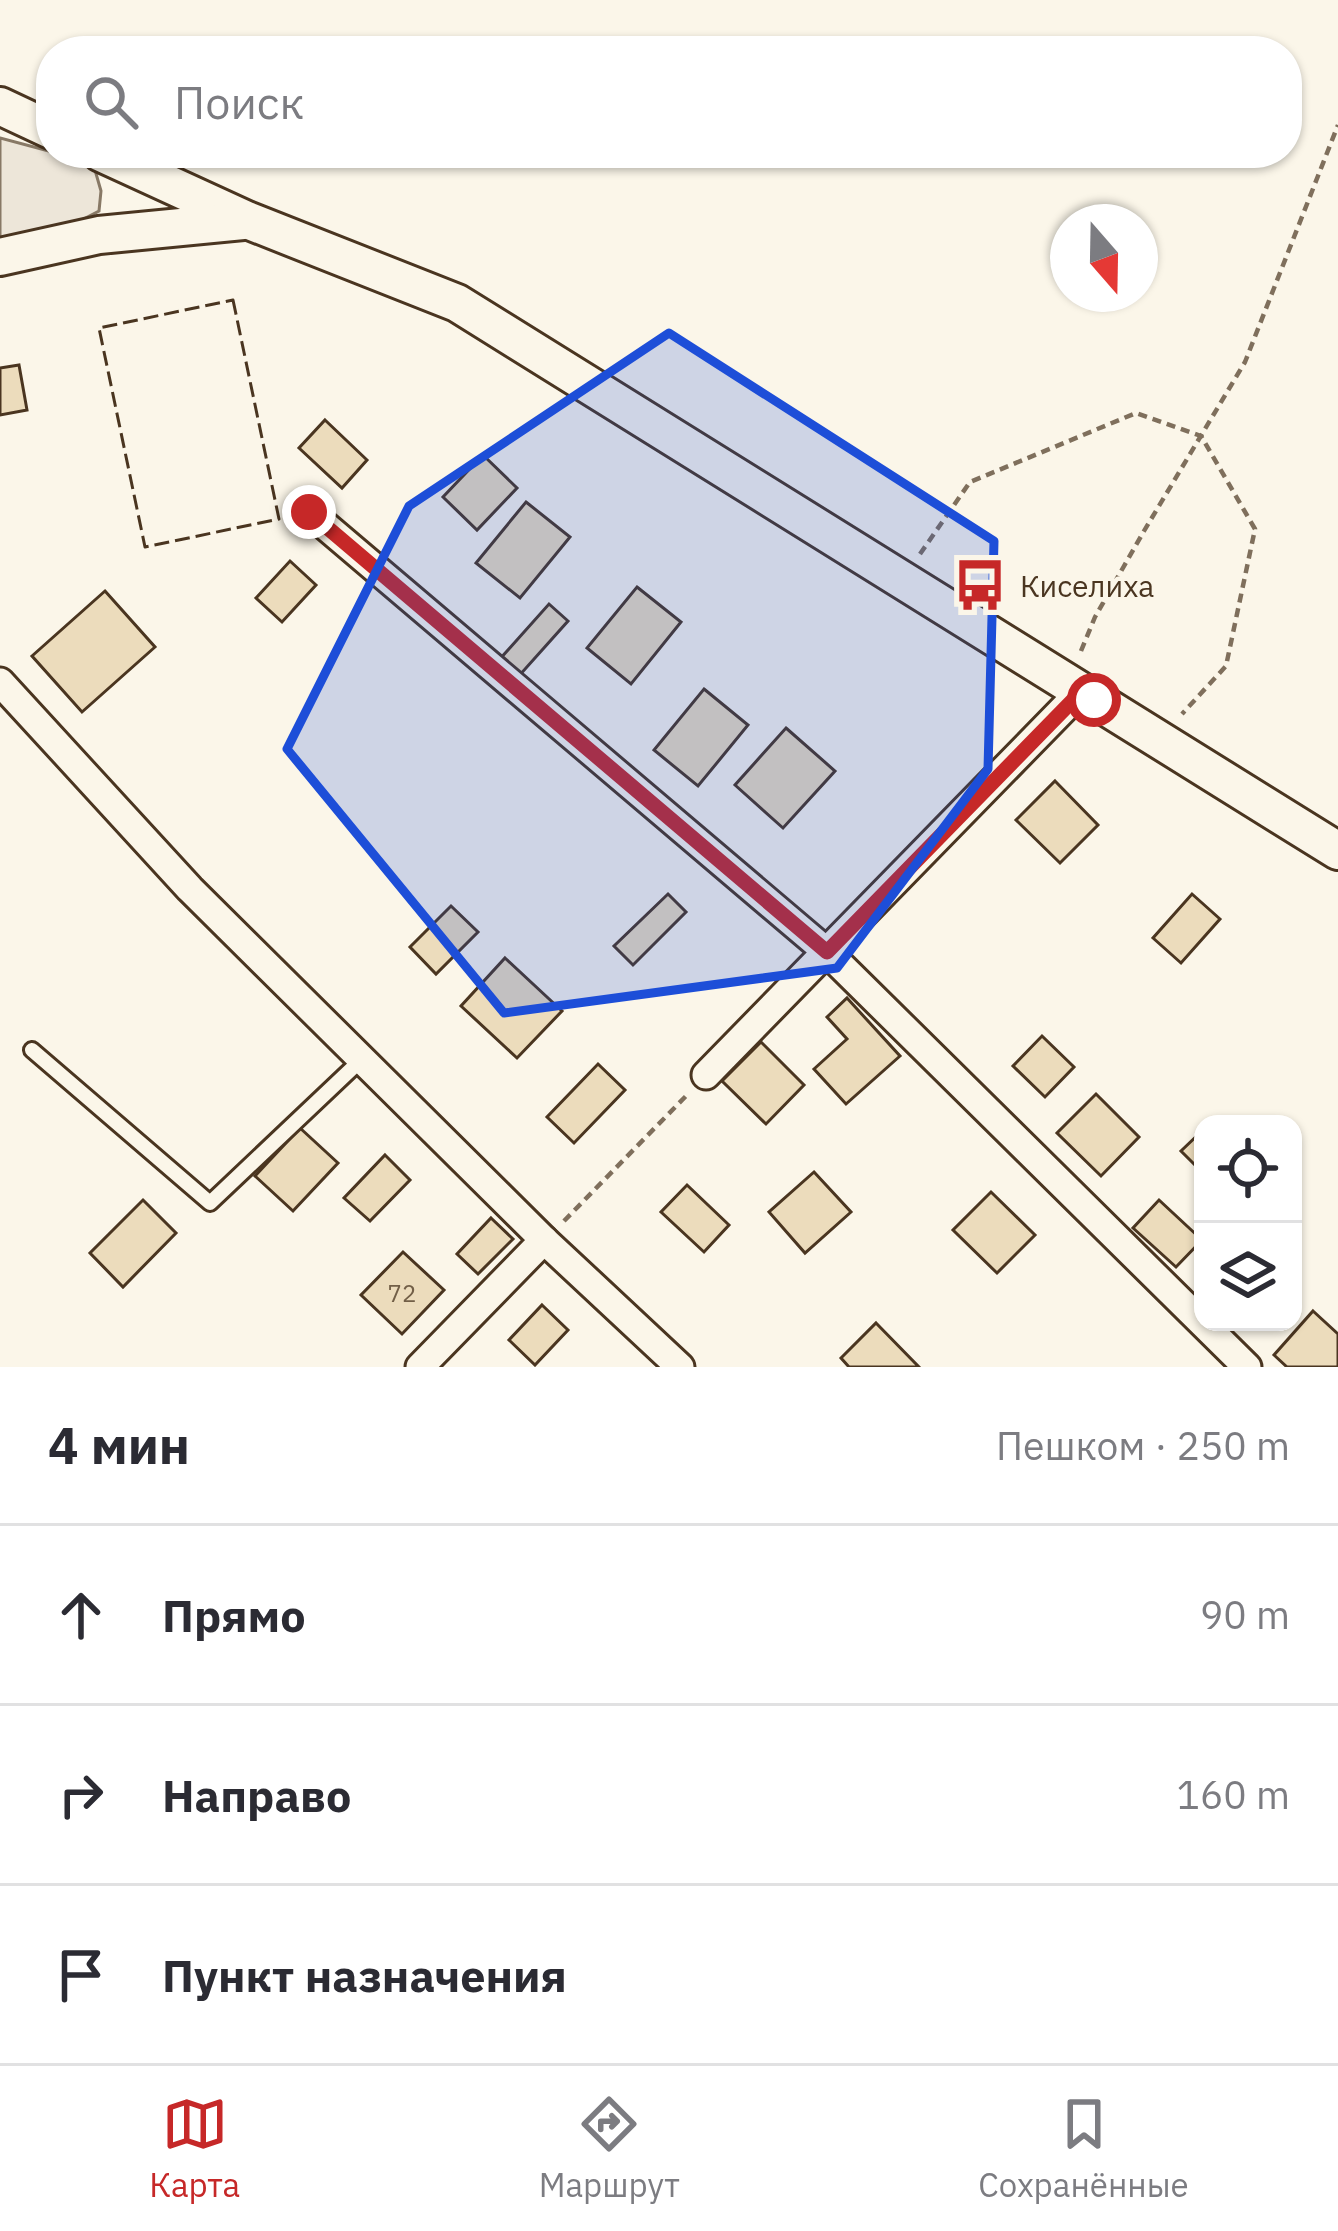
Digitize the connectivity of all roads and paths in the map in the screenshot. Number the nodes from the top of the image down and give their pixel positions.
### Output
1 (0, 106) edge
2 (36, 123) edge
3 (1338, 125) edge
4 (134, 168) edge
5 (247, 220) junction
6 (0, 257) edge
7 (1201, 436) junction
8 (309, 512) dead end
9 (901, 581) junction
10 (0, 682) edge
11 (1074, 688) junction
12 (1158, 740) junction
13 (1338, 851) edge
14 (827, 952) junction
15 (32, 1050) dead end
16 (362, 1059) junction
17 (706, 1075) joint
18 (544, 1240) junction
19 (420, 1367) edge
20 (680, 1367) edge
21 (1247, 1367) edge

1 - 2 street
3 - 7 path
4 - 5 street
5 - 6 street
5 - 9 street
7 - 9 path
7 - 11 path
7 - 12 path
8 - 14 street
9 - 11 street
10 - 16 street
11 - 12 street
11 - 14 street
12 - 13 street
14 - 17 street
14 - 21 street
15 - 16 lane
16 - 18 street
17 - 18 path
18 - 19 street
18 - 20 street

